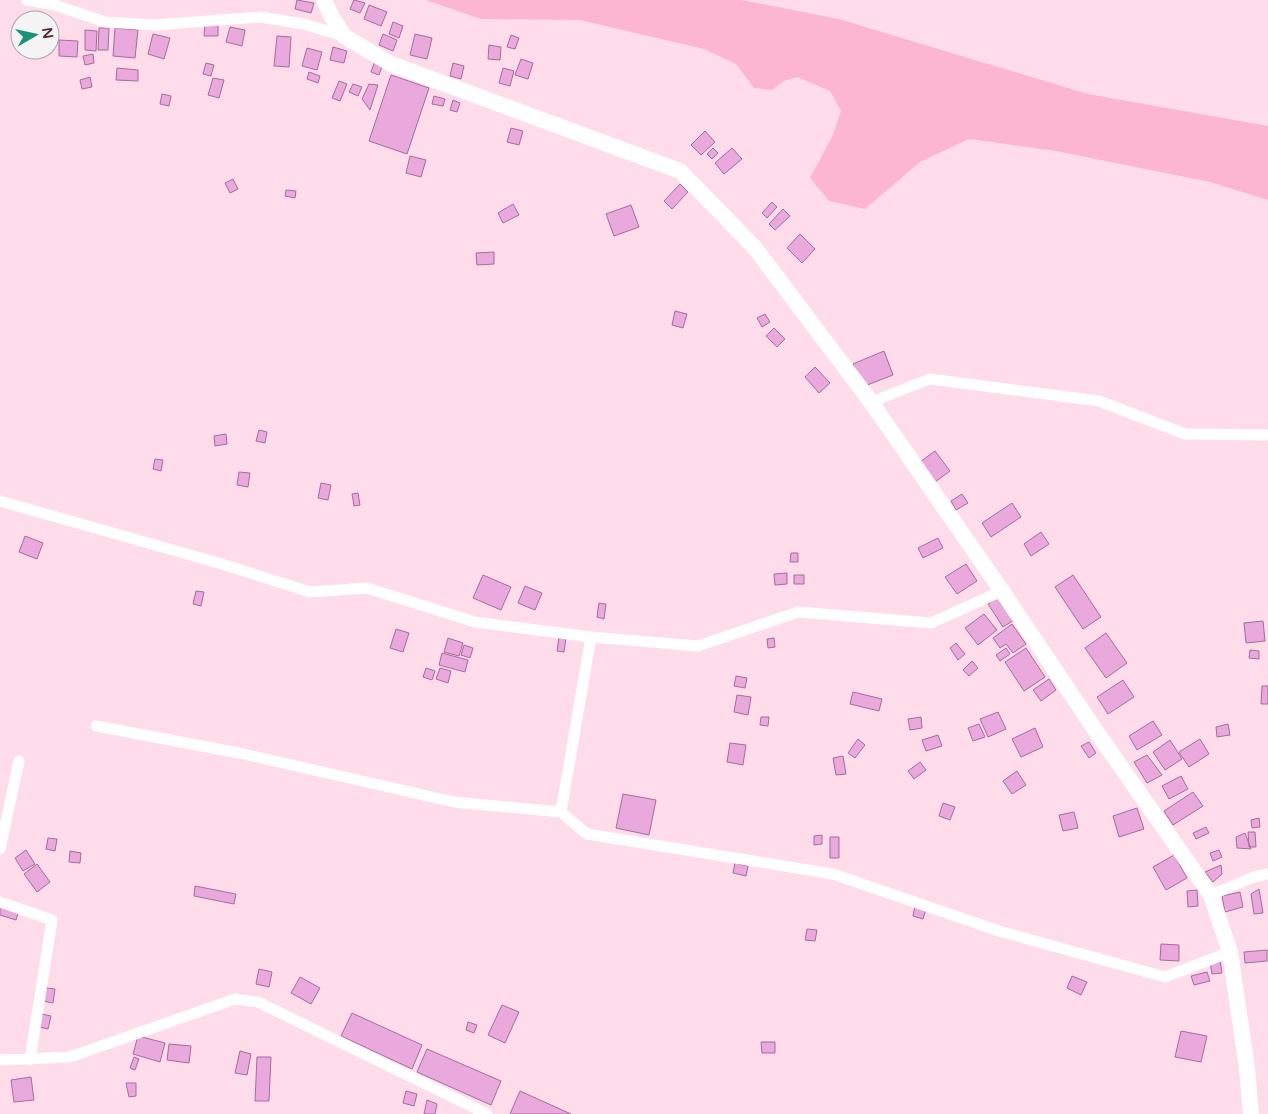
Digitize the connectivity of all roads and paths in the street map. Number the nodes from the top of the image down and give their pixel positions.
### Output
1 (27, 0) edge
2 (324, 0) edge
3 (344, 36) junction
4 (871, 402) junction
5 (1268, 435) edge
6 (0, 501) edge
7 (1002, 591) junction
8 (590, 637) junction
9 (96, 726) dead end
10 (19, 761) dead end
11 (561, 812) junction
12 (0, 849) edge
13 (1268, 874) edge
14 (1211, 895) junction
15 (0, 902) edge
16 (1230, 952) junction
17 (0, 1060) edge
18 (30, 1060) junction
19 (487, 1114) edge
20 (1251, 1114) edge

1 - 3 street
2 - 3 street
3 - 4 street
4 - 5 street
4 - 7 street
6 - 8 street
7 - 8 street
7 - 14 street
8 - 11 street
9 - 11 street
10 - 12 street
11 - 16 street
13 - 14 street
14 - 16 street
15 - 18 street
16 - 20 street
17 - 18 street
18 - 19 street

